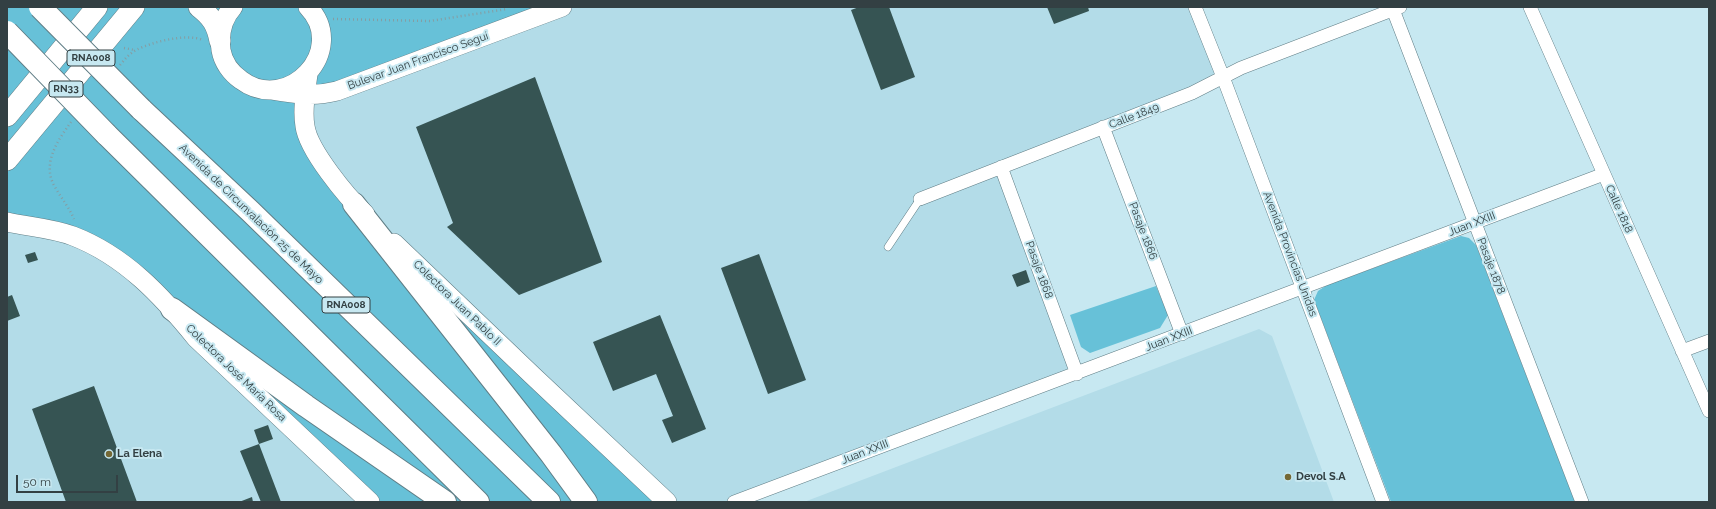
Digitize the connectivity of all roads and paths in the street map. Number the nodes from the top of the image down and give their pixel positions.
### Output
1 (40, 7) edge
2 (97, 7) edge
3 (142, 7) edge
4 (199, 7) edge
5 (233, 7) edge
6 (513, 7) edge
7 (562, 7) edge
8 (1195, 7) edge
9 (1530, 7) edge
10 (1395, 8) edge
11 (129, 13) edge
12 (312, 13) edge
13 (7, 32) edge
14 (124, 48) dead end
15 (221, 48) junction
16 (136, 50) junction
17 (117, 68) dead end
18 (308, 74) junction
19 (1223, 77) junction
20 (271, 90) junction
21 (306, 96) junction
22 (7, 116) edge
23 (76, 116) dead end
24 (1103, 127) junction
25 (7, 160) edge
26 (1001, 167) junction
27 (1604, 174) junction
28 (920, 199) joint
29 (354, 204) junction
30 (7, 222) edge
31 (1475, 223) junction
32 (72, 236) junction
33 (888, 247) dead end
34 (1302, 288) junction
35 (172, 309) junction
36 (1182, 334) junction
37 (1709, 341) edge
38 (1682, 351) junction
39 (1077, 374) junction
40 (1709, 410) edge
41 (370, 502) edge
42 (444, 502) edge
43 (478, 502) edge
44 (549, 502) edge
45 (586, 502) edge
46 (668, 502) edge
47 (734, 502) edge
48 (1383, 502) edge
49 (1582, 502) edge

1 - 44 highway, Avenida de Circunvalación 25 de Mayo / RNA008, bridge
2 - 22 main road, RN33
3 - 11 main road
4 - 15 main road
5 - 15 main road
6 - 12 path, Bulevar Juan Francisco Seguí
7 - 21 main road, Bulevar Juan Francisco Seguí
8 - 19 street, Avenida Provincias Unidas
9 - 27 street, Calle 1818
10 - 19 street, Calle 1849
10 - 31 street, Pasaje 1878
11 - 25 main road, RN33
12 - 18 main road
13 - 43 highway, bridge
14 - 16 path
15 - 16 path
15 - 20 main road, Bulevar Juan Francisco Seguí
16 - 17 path
18 - 20 main road
18 - 21 main road, Colectora Juan Pablo II
19 - 24 street, Calle 1849
19 - 34 street, Avenida Provincias Unidas
20 - 21 main road, Bulevar Juan Francisco Seguí
21 - 29 main road, Colectora Juan Pablo II
23 - 32 path
24 - 26 street, Calle 1849
24 - 36 street, Pasaje 1866
26 - 28 street, Calle 1849
26 - 39 street, Pasaje 1868
27 - 31 street, Juan XXIII
27 - 38 street, Calle 1818
28 - 33 lane, Calle 1849
29 - 45 highway
29 - 46 main road, Colectora Juan Pablo II
30 - 32 main road, Colectora José María Rosa
31 - 34 street, Juan XXIII
31 - 49 street, Pasaje 1878
32 - 35 main road, Colectora José María Rosa
34 - 36 street, Juan XXIII
34 - 48 street, Avenida Provincias Unidas
35 - 41 main road, Colectora José María Rosa
35 - 42 highway
36 - 39 street, Juan XXIII
37 - 38 street
38 - 40 street, Calle 1818
39 - 47 street, Juan XXIII

